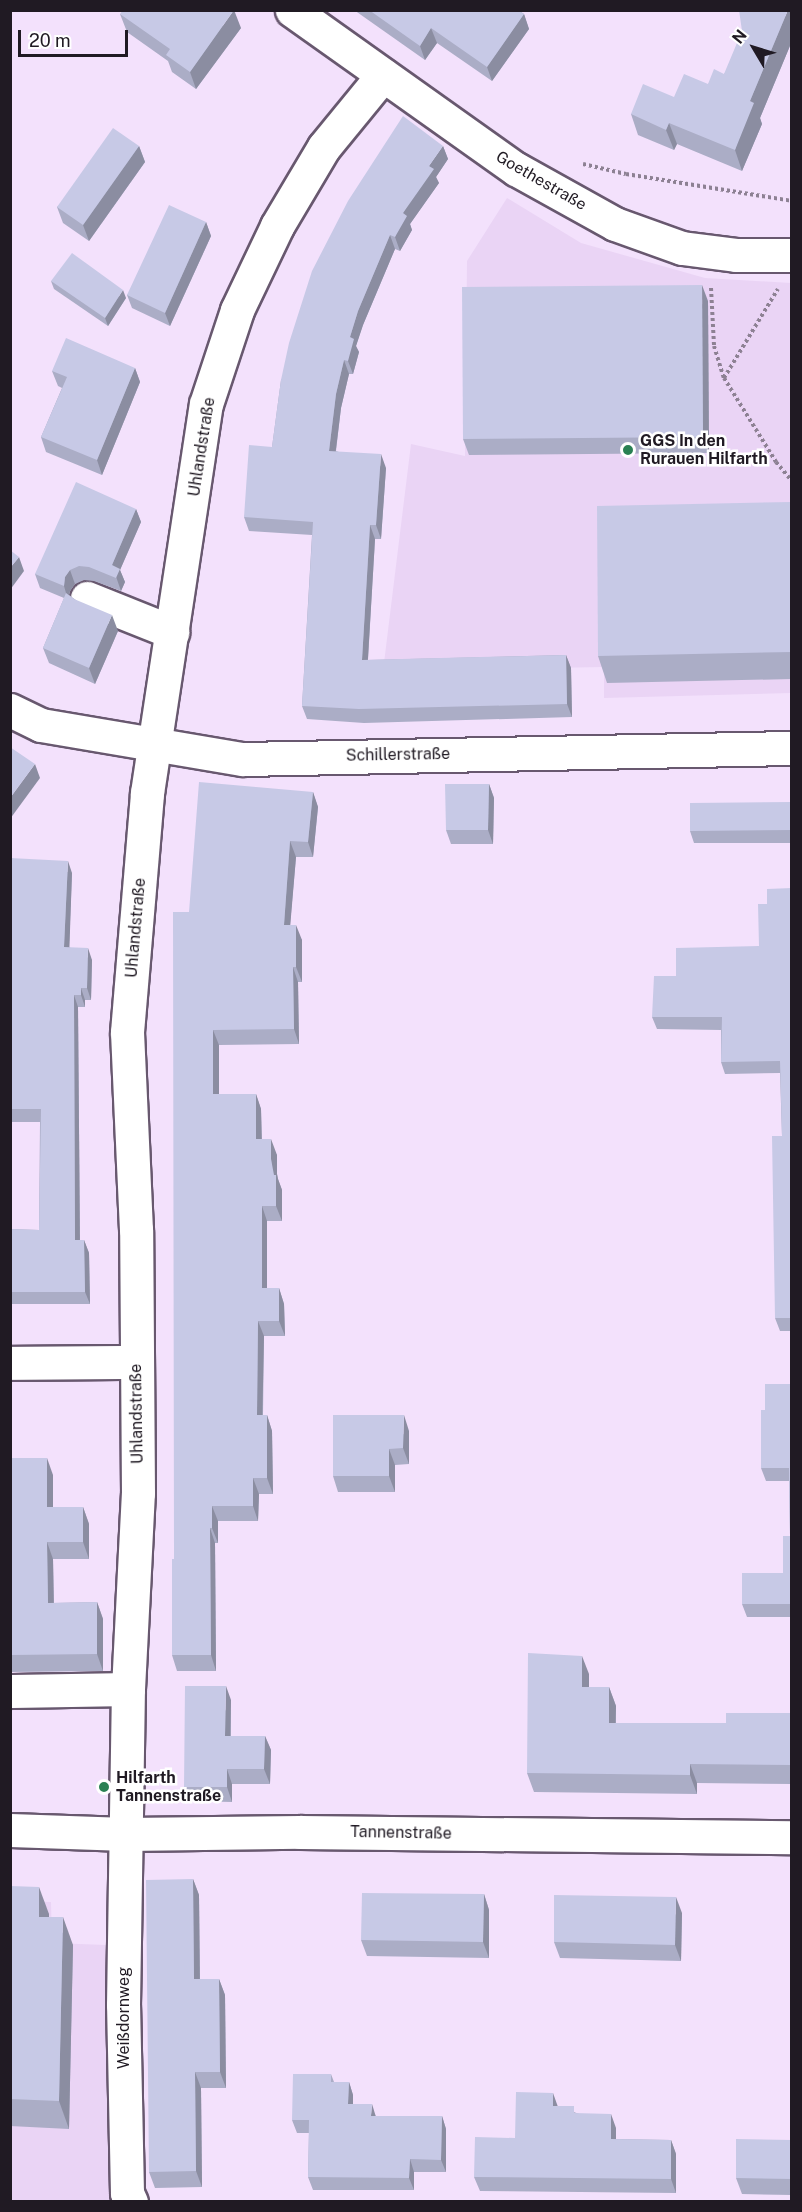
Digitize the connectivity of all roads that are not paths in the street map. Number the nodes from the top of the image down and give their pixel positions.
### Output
1 (292, 10) edge
2 (383, 75) junction
3 (792, 255) edge
4 (87, 598) dead end
5 (171, 632) junction
6 (10, 710) edge
7 (157, 743) junction
8 (792, 748) edge
9 (135, 1362) junction
10 (10, 1363) edge
11 (128, 1689) junction
12 (10, 1691) edge
13 (10, 1830) edge
14 (126, 1834) junction
15 (792, 1837) edge
16 (131, 2202) edge

1 - 2 street, Goethestraße
2 - 3 street, Goethestraße
2 - 5 street, Uhlandstraße
4 - 5 street
5 - 7 street, Uhlandstraße
6 - 7 street, Schillerstraße
7 - 8 street, Schillerstraße
7 - 9 street, Uhlandstraße
9 - 10 street
9 - 11 street, Uhlandstraße
11 - 12 street
11 - 14 street, Uhlandstraße
13 - 14 street, Tannenstraße
14 - 15 street, Tannenstraße
14 - 16 street, Weißdornweg

